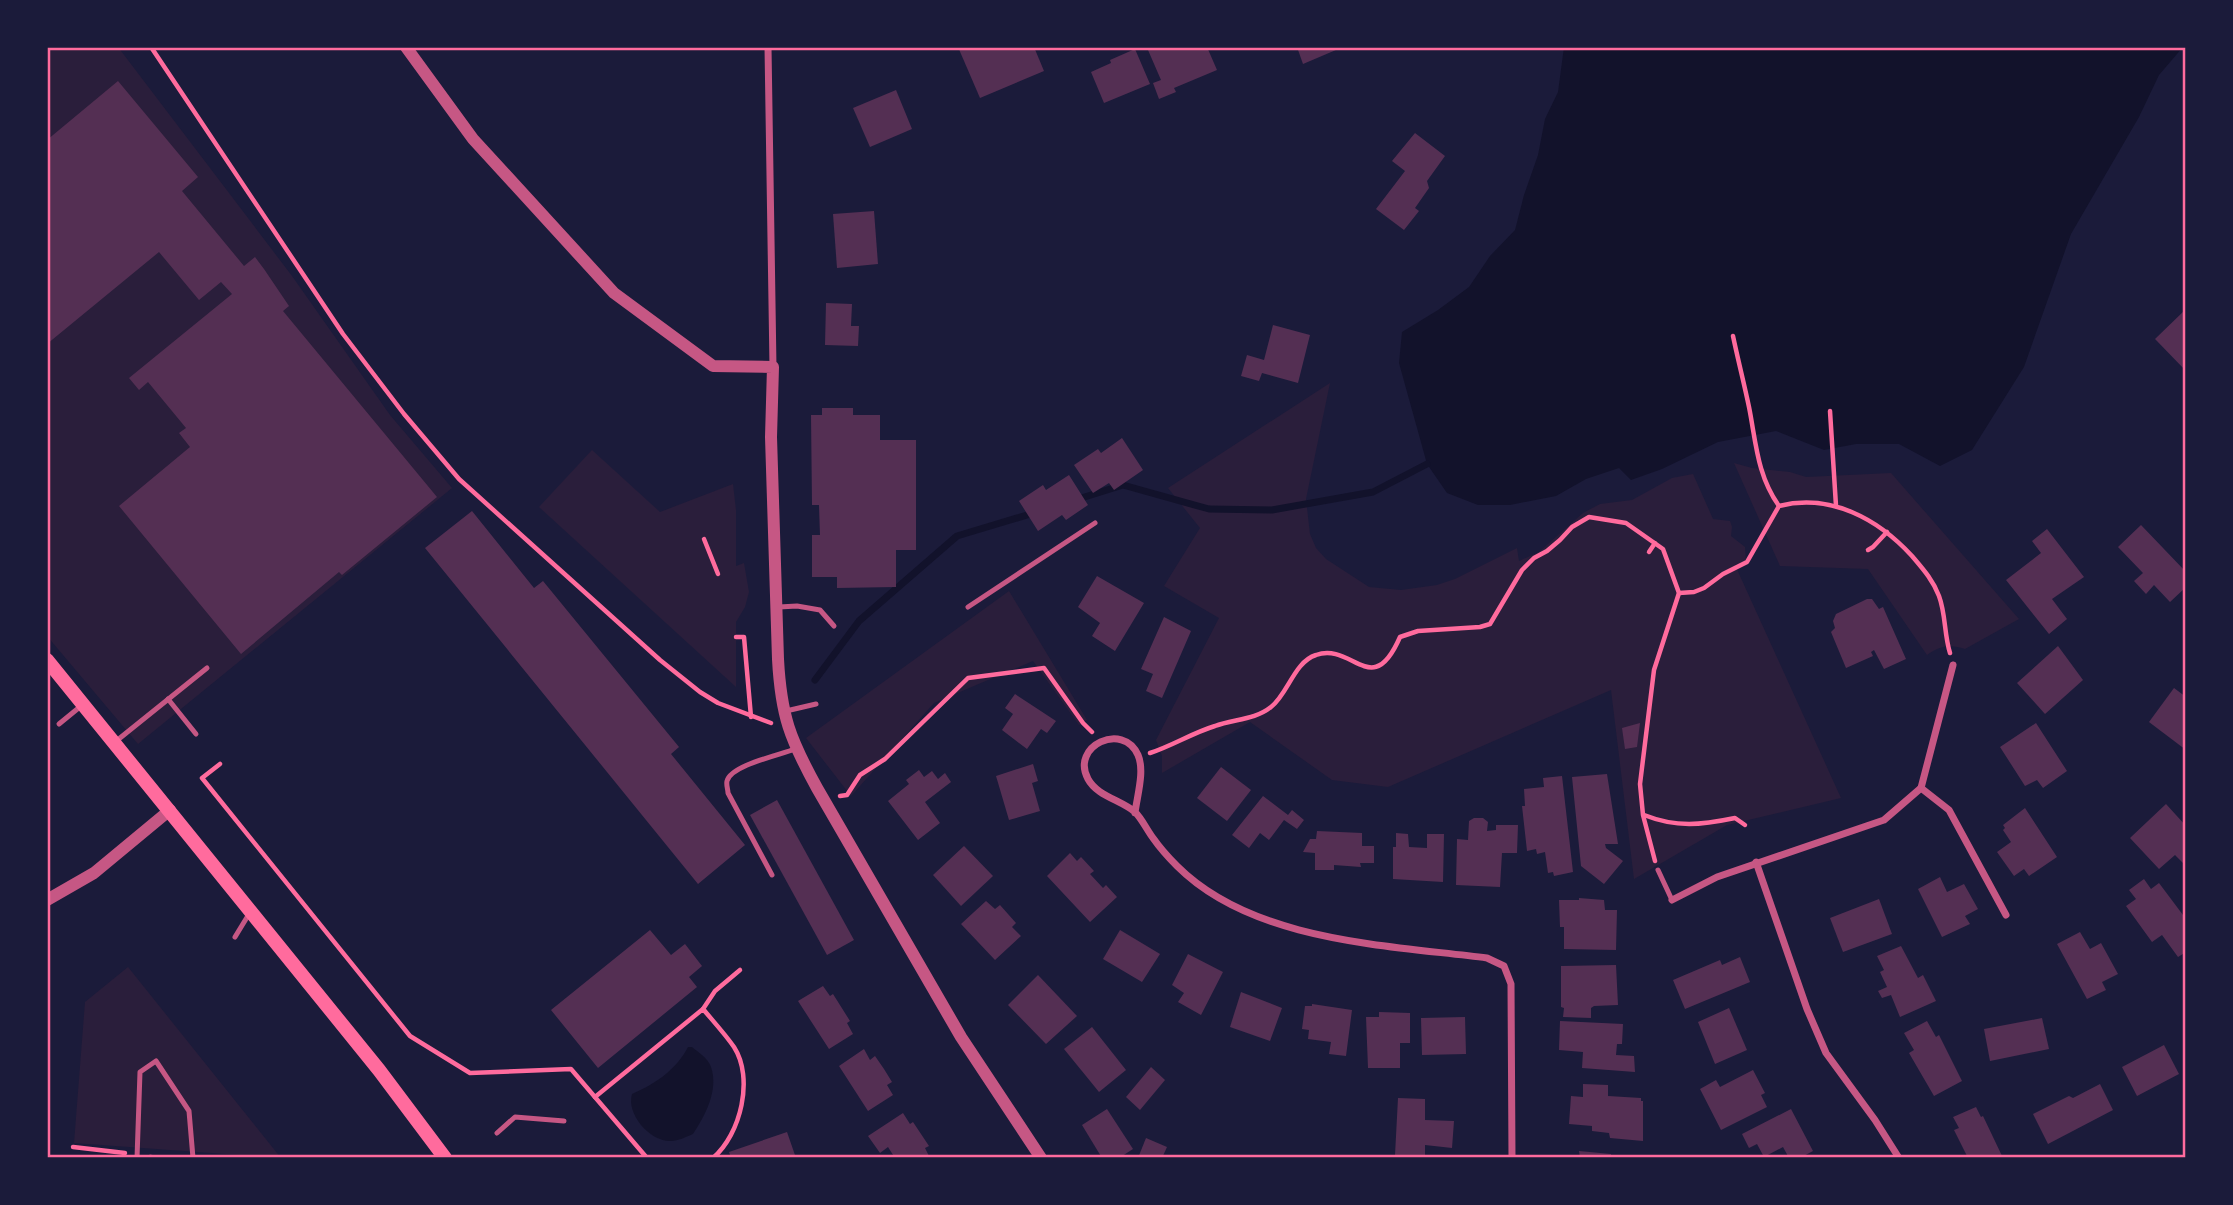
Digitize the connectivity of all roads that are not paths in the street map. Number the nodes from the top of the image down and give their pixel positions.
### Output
1 (406, 47) edge
2 (768, 47) edge
3 (773, 367) junction
4 (1095, 523) dead end
5 (968, 607) dead end
6 (777, 608) junction
7 (834, 626) dead end
8 (47, 660) edge
9 (1953, 665) road end
10 (207, 668) dead end
11 (168, 699) junction
12 (84, 704) junction
13 (816, 704) dead end
14 (783, 712) junction
15 (59, 724) dead end
16 (196, 734) dead end
17 (115, 742) junction
18 (796, 749) junction
19 (1921, 788) junction
20 (170, 810) junction
21 (1135, 813) junction
22 (1756, 862) junction
23 (1658, 870) road end
24 (772, 876) dead end
25 (47, 900) edge
26 (1672, 900) joint
27 (250, 911) junction
28 (2006, 915) dead end
29 (235, 937) dead end
30 (564, 1121) dead end
31 (497, 1133) dead end
32 (137, 1156) edge
33 (193, 1158) edge
34 (445, 1158) edge
35 (1041, 1158) edge
36 (1513, 1158) edge
37 (1899, 1158) edge

1 - 3 street
2 - 3 street
3 - 6 street
4 - 5 lane
6 - 7 lane
6 - 14 street
8 - 12 main road
9 - 19 street
10 - 11 lane
11 - 16 lane
11 - 17 lane
12 - 15 lane
12 - 17 main road
13 - 14 lane
14 - 18 street
17 - 20 main road
18 - 24 lane
18 - 35 street
19 - 22 street
19 - 28 street
20 - 25 street
20 - 27 main road
21 - 21 street
21 - 36 street
22 - 26 street
22 - 37 street
23 - 26 lane
27 - 29 lane
27 - 34 main road
30 - 31 lane
32 - 33 lane

